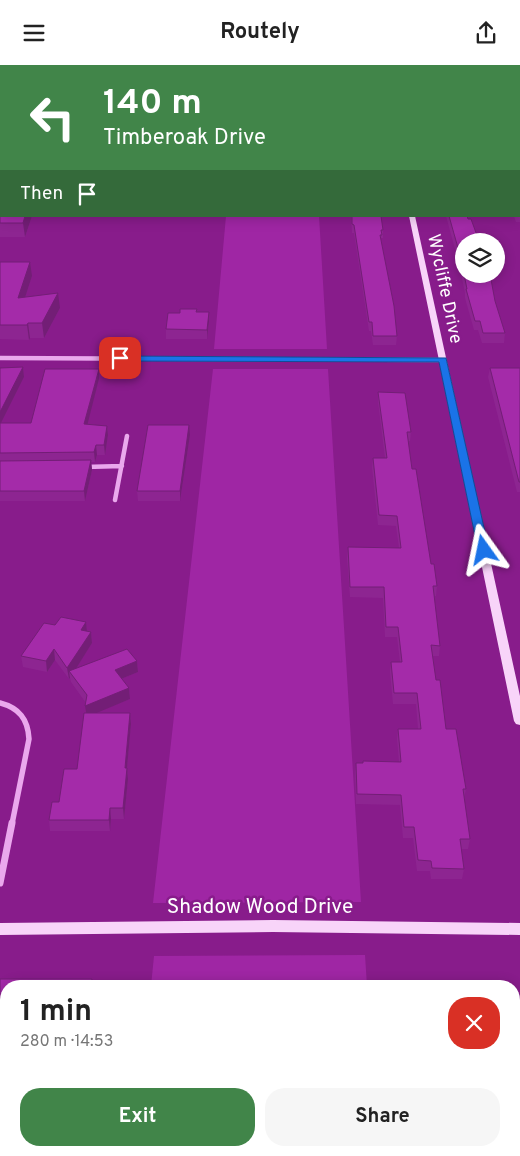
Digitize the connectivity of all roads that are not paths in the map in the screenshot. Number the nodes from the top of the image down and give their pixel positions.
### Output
1 (412, 217) edge
2 (0, 358) edge
3 (443, 360) junction
4 (127, 436) dead end
5 (75, 467) edge
6 (122, 467) junction
7 (115, 500) dead end
8 (0, 703) edge
9 (520, 721) edge
10 (0, 883) edge
11 (0, 929) edge
12 (520, 929) edge

1 - 3 street, Wycliffe Drive
2 - 3 street
3 - 9 street, Wycliffe Drive
4 - 6 street
5 - 6 street
6 - 7 street
8 - 10 street
11 - 12 street, Shadow Wood Drive

